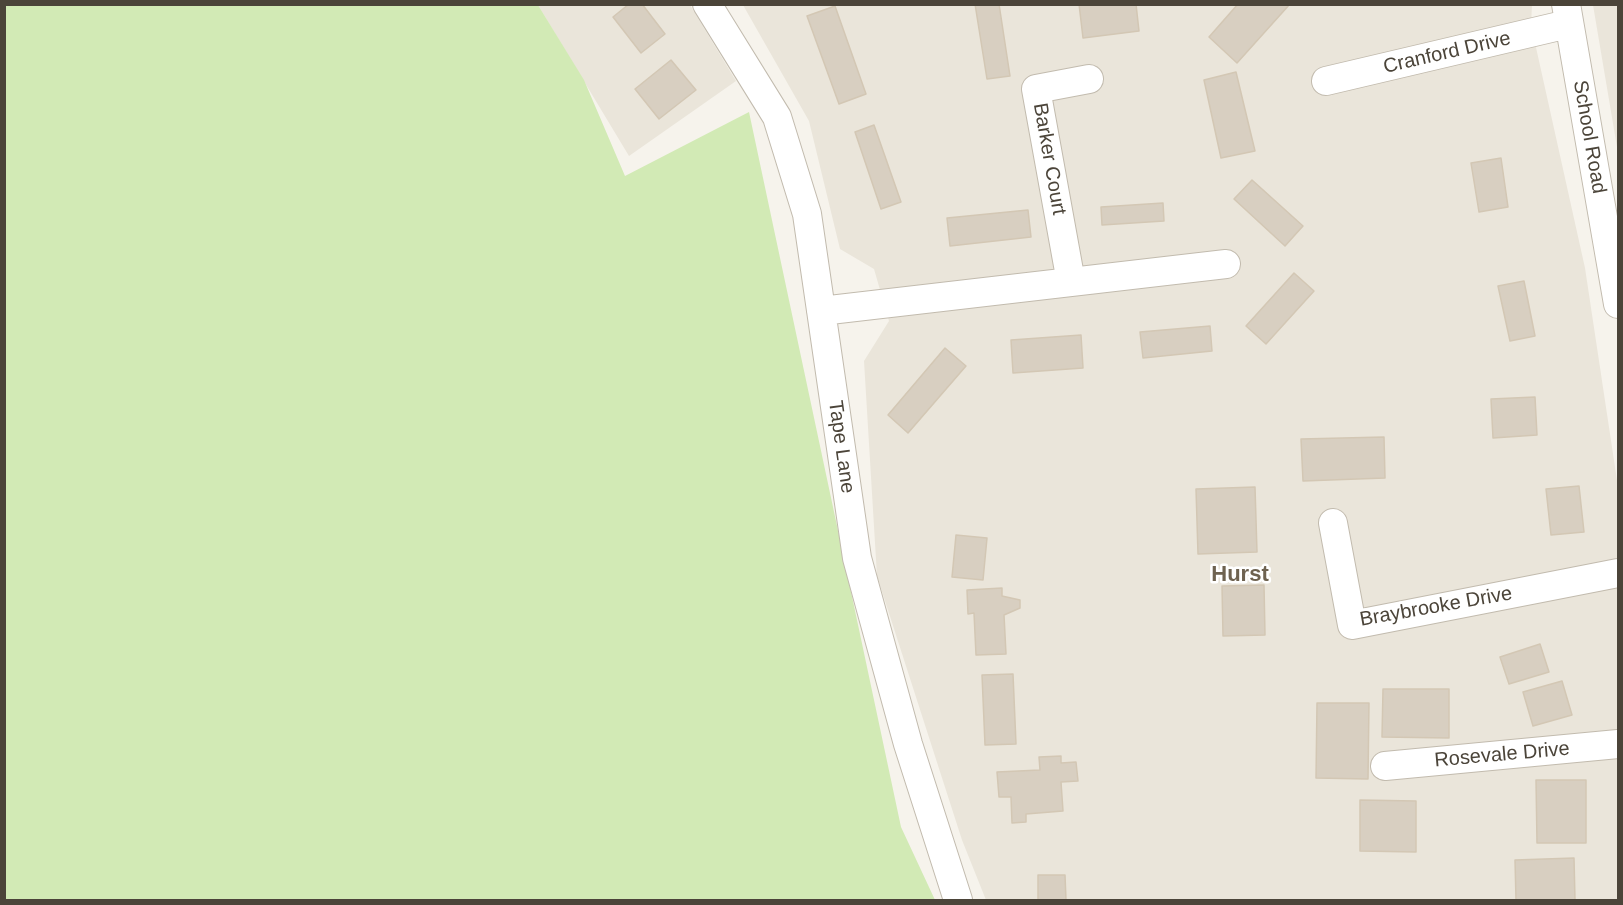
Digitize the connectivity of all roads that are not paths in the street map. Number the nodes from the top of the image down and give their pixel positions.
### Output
1 (707, 4) edge
2 (1567, 14) edge
3 (1089, 79) dead end
4 (1326, 81) dead end
5 (1226, 264) dead end
6 (1071, 282) junction
7 (1618, 304) edge
8 (821, 311) junction
9 (1332, 523) dead end
10 (1618, 573) edge
11 (1618, 744) edge
12 (1385, 766) dead end
13 (958, 900) edge

1 - 8 street, Tape Lane
2 - 4 street, Cranford Drive
2 - 7 street, School Road
3 - 6 street, Barker Court
5 - 6 street
6 - 8 street
8 - 13 street, Tape Lane
9 - 10 street, Braybrooke Drive
11 - 12 street, Rosevale Drive

